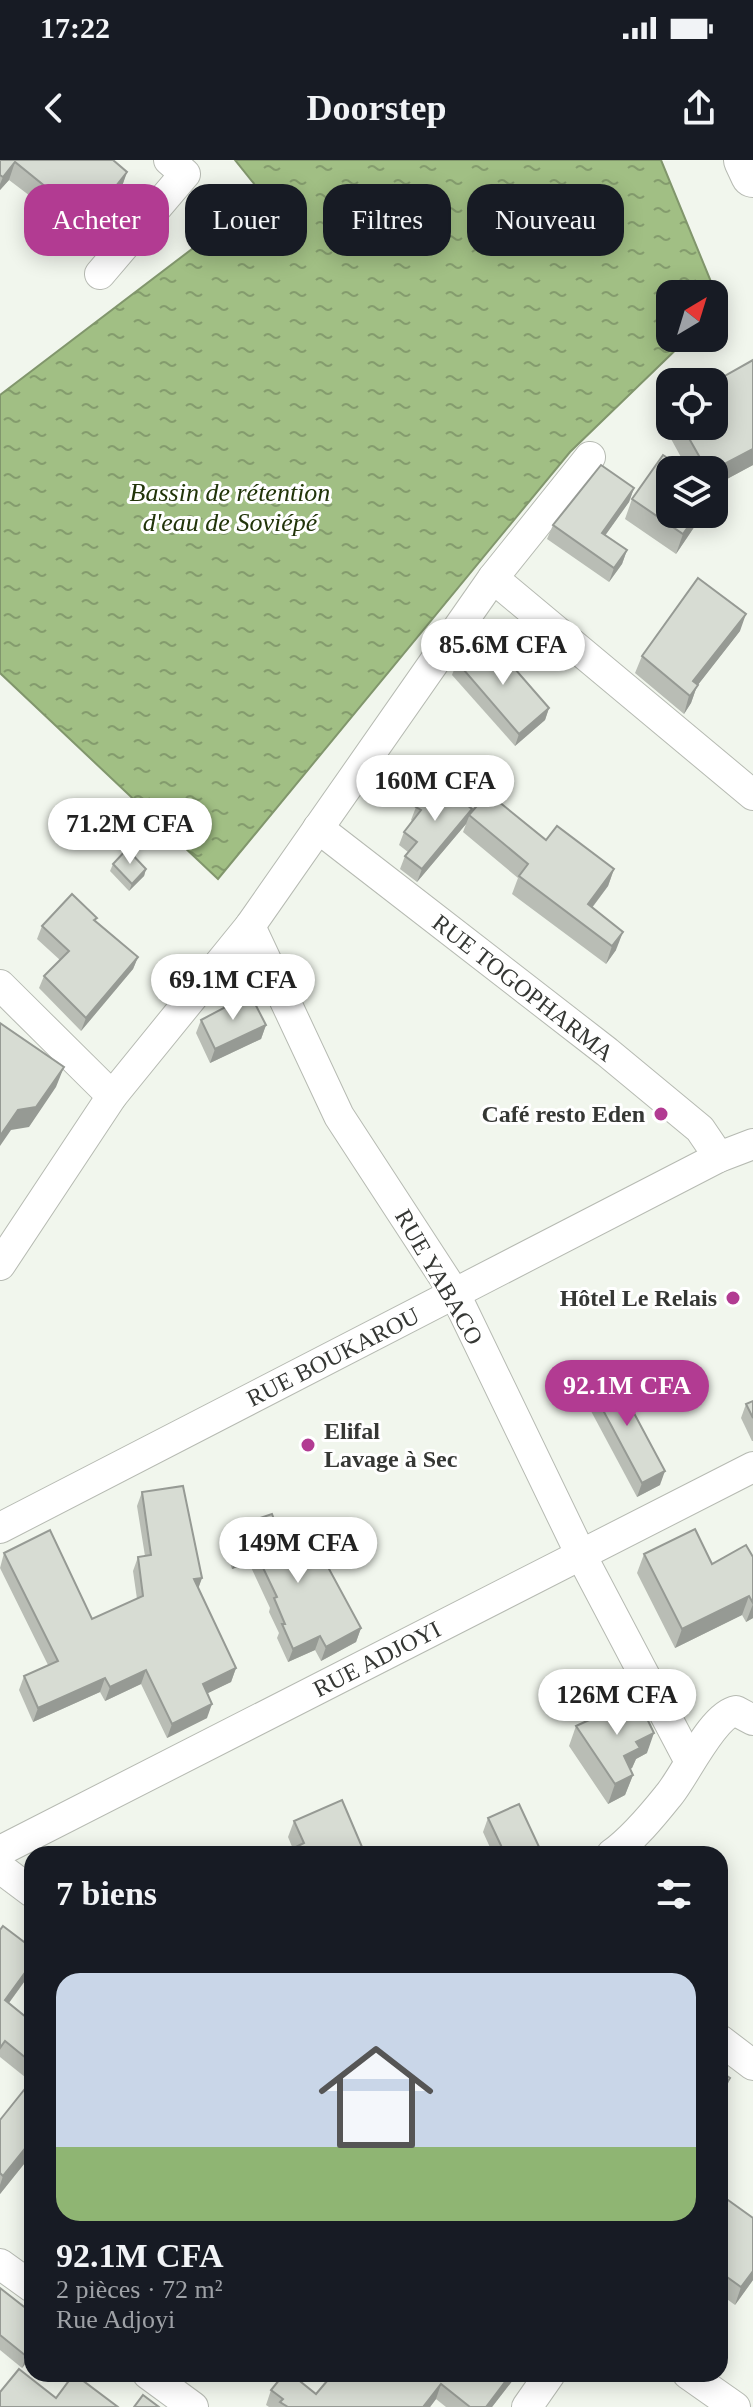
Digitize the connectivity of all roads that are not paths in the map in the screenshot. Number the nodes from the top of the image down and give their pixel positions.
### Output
1 (169, 160) edge
2 (746, 160) edge
3 (753, 175) edge
4 (100, 274) dead end
5 (590, 457) dead end
6 (493, 578) junction
7 (753, 795) edge
8 (318, 828) junction
9 (250, 926) junction
10 (0, 985) edge
11 (112, 1096) junction
12 (753, 1144) edge
13 (719, 1157) junction
14 (0, 1265) edge
15 (455, 1294) junction
16 (753, 1467) edge
17 (0, 1528) edge
18 (581, 1555) junction
19 (753, 1720) edge
20 (689, 1760) junction
21 (622, 1846) edge
22 (0, 1851) edge
23 (0, 1868) edge
24 (24, 1886) edge
25 (728, 2046) edge
26 (753, 2065) edge
27 (0, 2264) edge
28 (24, 2281) edge
29 (167, 2382) edge
30 (544, 2382) edge
31 (699, 2382) edge
32 (193, 2407) edge
33 (527, 2407) edge
34 (735, 2407) edge

1 - 4 street
2 - 3 highway
5 - 6 street
6 - 7 street
6 - 8 street
8 - 9 street
8 - 13 street, RUE TOGOPHARMA
9 - 11 street
9 - 15 street, RUE YABACO
10 - 11 street
11 - 14 street
12 - 13 street, RUE BOUKAROU
13 - 15 street, RUE BOUKAROU
15 - 17 street, RUE BOUKAROU
15 - 18 street, RUE YABACO
16 - 18 street, RUE ADJOYI
18 - 20 street, RUE YABACO
18 - 22 street, RUE ADJOYI
19 - 20 street
20 - 21 street
23 - 24 street
25 - 26 street
27 - 28 street
29 - 32 street
30 - 33 street
31 - 34 street

